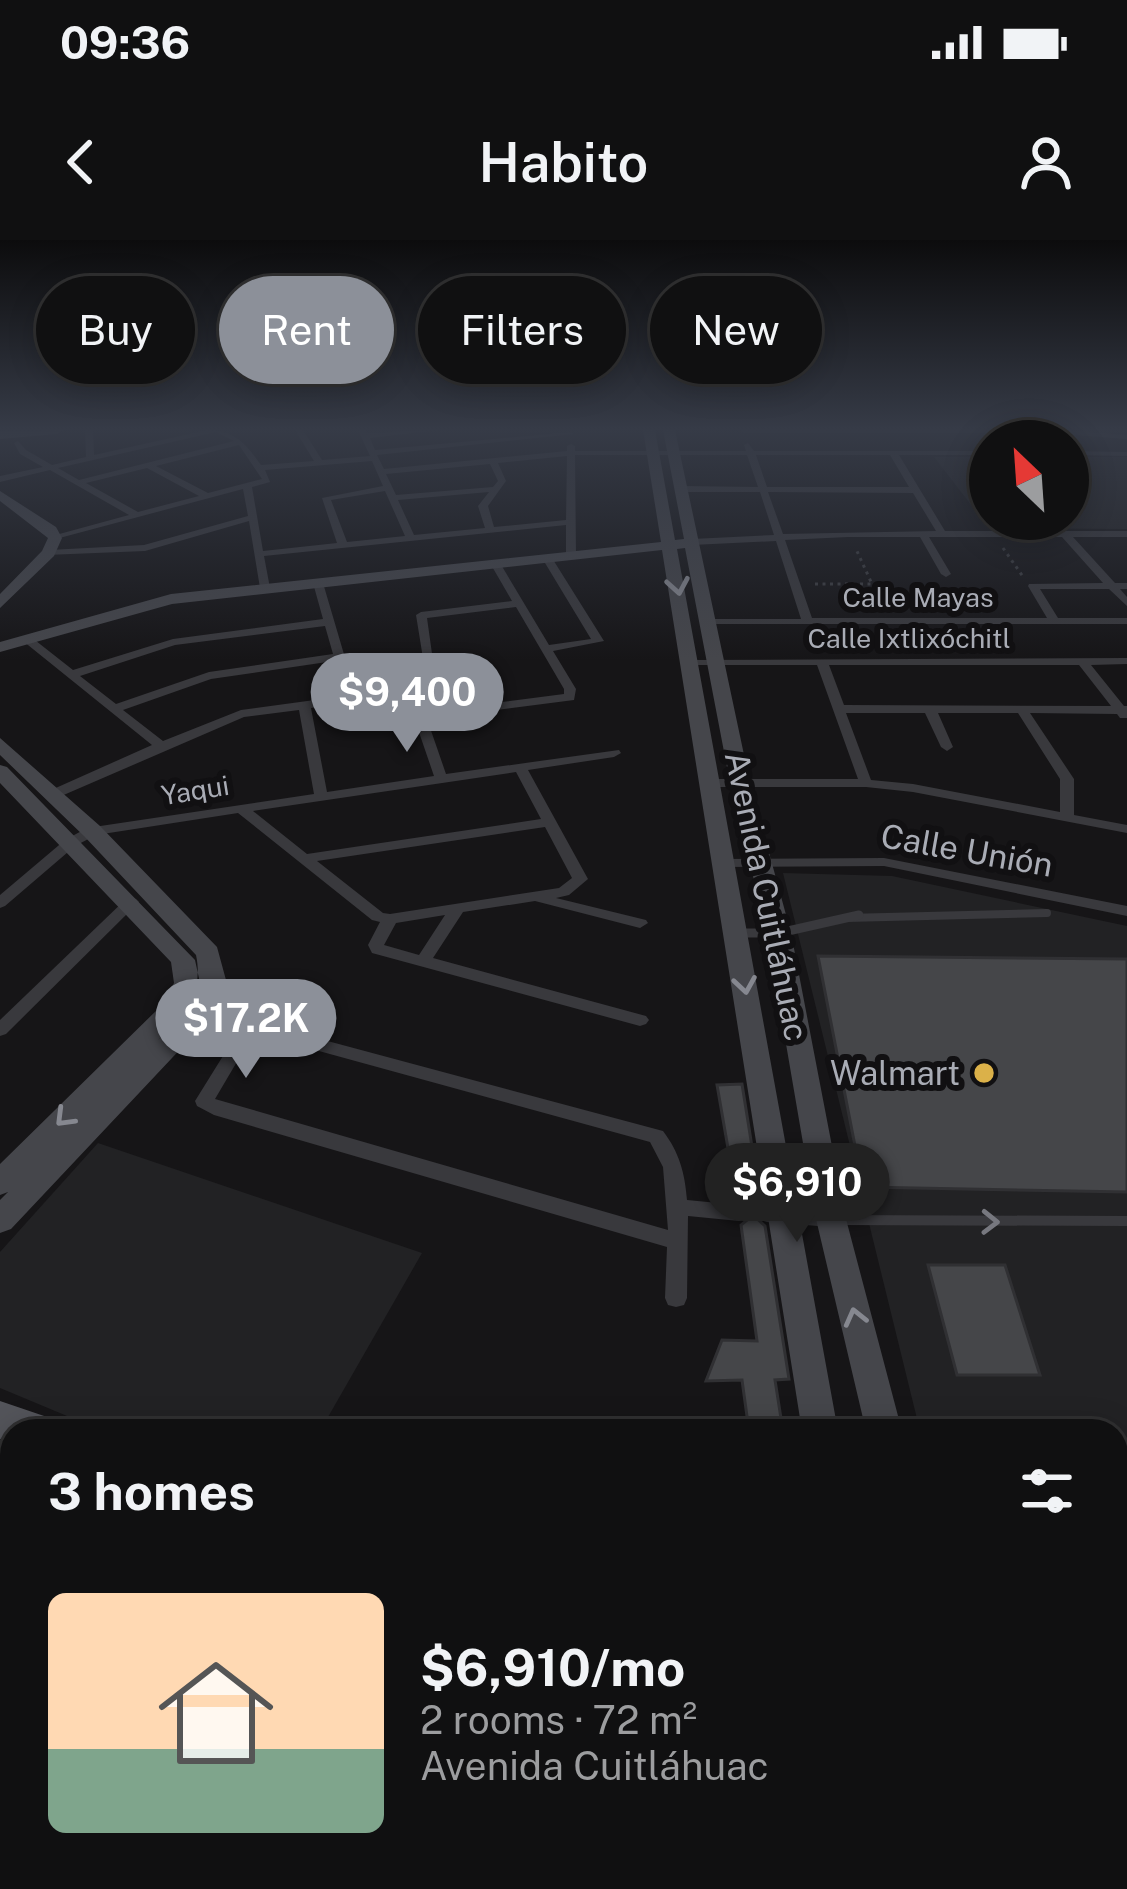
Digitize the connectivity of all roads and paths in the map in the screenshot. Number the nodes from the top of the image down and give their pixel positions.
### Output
1 (17, 507) edge
2 (123, 507) edge
3 (171, 507) edge
4 (251, 507) edge
5 (329, 507) edge
6 (398, 507) edge
7 (483, 507) edge
8 (571, 507) edge
9 (663, 507) edge
10 (685, 507) edge
11 (772, 507) edge
12 (926, 507) edge
13 (0, 510) edge
14 (138, 516) junction
15 (253, 517) junction
16 (848, 519) dead end
17 (571, 522) junction
18 (490, 530) junction
19 (942, 533) junction
20 (852, 534) junction
21 (922, 534) junction
22 (969, 534) edge
23 (1089, 534) edge
24 (1127, 534) edge
25 (782, 535) junction
26 (411, 538) junction
27 (998, 540) edge
28 (1071, 540) edge
29 (692, 542) junction
30 (343, 545) junction
31 (670, 545) junction
32 (52, 546) junction
33 (259, 554) junction
34 (571, 555) junction
35 (547, 558) junction
36 (495, 563) junction
37 (946, 574) dead end
38 (318, 583) junction
39 (797, 584) junction
40 (0, 586) edge
41 (1033, 586) junction
42 (1113, 586) junction
43 (1127, 586) edge
44 (265, 588) junction
45 (0, 603) edge
46 (519, 603) junction
47 (1127, 604) edge
48 (1054, 621) junction
49 (1127, 621) edge
50 (329, 622) junction
51 (710, 622) junction
52 (808, 622) junction
53 (27, 639) junction
54 (0, 646) edge
55 (546, 649) junction
56 (337, 657) junction
57 (705, 662) junction
58 (1083, 662) junction
59 (1127, 662) edge
60 (822, 663) junction
61 (73, 674) junction
62 (412, 693) junction
63 (352, 699) junction
64 (304, 704) junction
65 (113, 709) junction
66 (840, 709) junction
67 (930, 710) junction
68 (1022, 710) junction
69 (1125, 714) edge
70 (420, 716) junction
71 (0, 744) edge
72 (161, 746) junction
73 (947, 746) dead end
74 (614, 753) dead end
75 (520, 767) junction
76 (441, 778) junction
77 (4, 779) edge
78 (708, 783) junction
79 (740, 783) junction
80 (866, 783) junction
81 (55, 794) junction
82 (321, 796) junction
83 (239, 807) junction
84 (1067, 818) junction
85 (548, 822) junction
86 (1127, 829) edge
87 (92, 831) junction
88 (70, 843) junction
89 (302, 859) junction
90 (723, 863) junction
91 (761, 863) junction
92 (536, 898) junction
93 (131, 902) junction
94 (0, 903) edge
95 (458, 908) junction
96 (1127, 911) edge
97 (1047, 913) dead end
98 (390, 919) junction
99 (640, 923) dead end
100 (736, 933) junction
101 (779, 933) junction
102 (423, 961) junction
103 (640, 1020) dead end
104 (0, 1030) edge
105 (12, 1176) edge
106 (676, 1207) junction
107 (739, 1213) dead end
108 (774, 1214) junction
109 (0, 1220) edge
110 (831, 1220) junction
111 (1127, 1221) edge
112 (676, 1241) junction
113 (676, 1298) dead end
114 (817, 1419) edge
115 (881, 1419) edge

1 - 32 main road
2 - 14 street
3 - 14 street
4 - 15 street
5 - 30 street
6 - 26 street
7 - 18 street
8 - 17 street
9 - 31 main road, Avenida Cuitláhuac
10 - 29 main road, Avenida Cuitláhuac
11 - 25 street
12 - 19 street
13 - 40 main road
14 - 32 street
15 - 32 street
15 - 33 street
16 - 20 street
17 - 18 street
17 - 34 street
18 - 26 street
19 - 21 street
19 - 22 street
20 - 21 street
20 - 25 street
20 - 39 path
21 - 37 street
23 - 24 street
25 - 29 street
25 - 39 street
26 - 30 street
27 - 41 path
28 - 42 street
29 - 31 main road
29 - 51 main road, Avenida Cuitláhuac
30 - 33 street
31 - 34 main road
31 -> 57 main road, Avenida Cuitláhuac
32 - 45 main road
33 - 44 street
34 - 35 main road
35 - 36 main road
35 - 55 street
36 - 38 main road
36 - 46 street
38 - 44 main road
38 - 50 street
39 - 52 street
41 - 42 street
41 - 48 street
42 - 43 street
42 - 47 street
44 - 53 main road
46 - 55 street
46 - 62 street
48 - 49 street, Calle Mayas
48 - 52 street, Calle Mayas
50 - 56 street
50 - 61 street
51 - 52 street, Calle Mayas
51 - 57 main road, Avenida Cuitláhuac
53 - 54 main road
53 - 61 street
55 - 70 street
56 - 63 street
56 - 65 street
57 - 60 street, Calle Ixtlixóchitl
57 - 78 main road, Avenida Cuitláhuac
57 - 79 main road, Avenida Cuitláhuac
58 - 59 street, Calle Ixtlixóchitl
58 - 60 street, Calle Ixtlixóchitl
58 - 69 street
60 - 66 street
61 - 65 street
62 - 63 street
62 - 70 street
63 - 64 street
64 - 72 street
64 - 82 street
65 - 72 street
66 - 67 street
66 - 80 street
67 - 68 street
67 - 73 street
68 - 69 street
68 - 84 street
70 - 76 street
71 - 81 main road
72 - 81 street
74 - 75 street, Yaqui
75 - 76 street, Yaqui
75 - 85 street
76 - 82 street, Yaqui
77 - 88 main road
78 - 79 street
78 - 90 main road, Avenida Cuitláhuac
79 - 80 street
79 - 91 main road, Avenida Cuitláhuac
80 - 84 street
81 - 87 main road
82 - 83 street, Yaqui
83 - 87 street, Yaqui
83 - 89 street
84 - 86 street
85 - 89 street
85 - 92 street
87 - 88 street, Yaqui
87 - 105 main road
88 - 93 main road
88 - 94 street, Yaqui
89 - 98 street
90 - 91 street, Calle Unión
90 - 100 main road, Avenida Cuitláhuac
91 - 96 street, Calle Unión
91 - 101 main road, Avenida Cuitláhuac
92 - 95 street
92 - 99 street
93 - 104 street
93 -> 105 main road
95 - 98 street
95 - 102 street
97 - 101 lane
98 - 102 street
100 - 101 lane
100 -> 108 main road, Avenida Cuitláhuac
101 - 110 main road, Avenida Cuitláhuac
102 - 103 street
105 - 109 main road
106 - 107 street
106 - 112 street
106 - 112 street
108 - 110 street
108 - 114 main road, Avenida Cuitláhuac
110 -> 111 lane
115 -> 110 main road, Avenida Cuitláhuac
112 - 113 street

